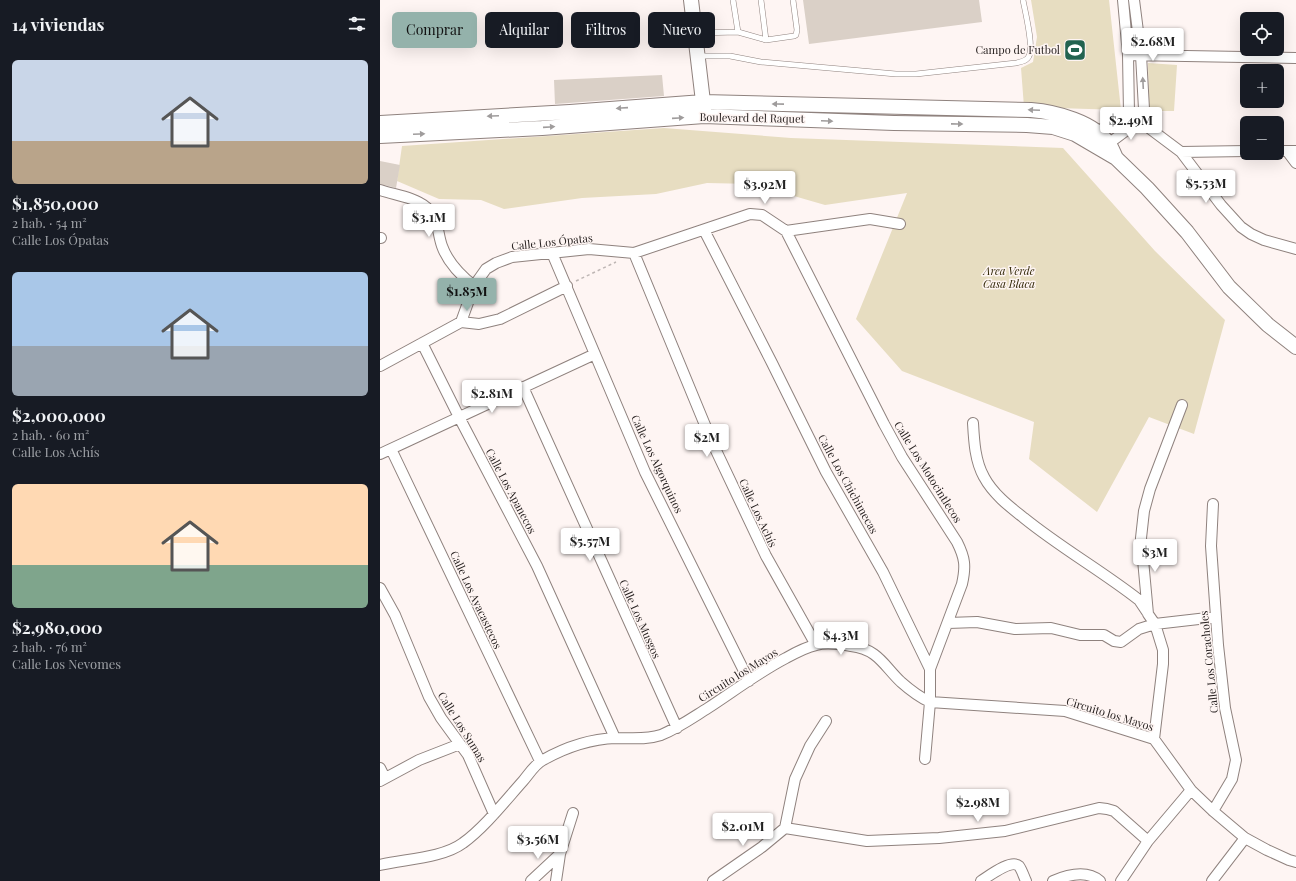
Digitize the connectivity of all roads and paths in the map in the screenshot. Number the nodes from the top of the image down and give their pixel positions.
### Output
1 (691, 0) edge
2 (733, 0) edge
3 (761, 0) edge
4 (793, 0) edge
5 (1023, 0) edge
6 (1123, 0) edge
7 (1134, 0) edge
8 (692, 12) edge
9 (738, 32) junction
10 (715, 33) edge
11 (766, 40) junction
12 (697, 48) edge
13 (1128, 55) junction
14 (1141, 55) junction
15 (698, 56) junction
16 (1296, 58) edge
17 (703, 102) junction
18 (893, 107) junction
19 (1056, 113) junction
20 (1129, 113) junction
21 (704, 116) junction
22 (1139, 121) junction
23 (894, 123) junction
24 (1053, 127) junction
25 (383, 129) edge
26 (1097, 132) junction
27 (1105, 147) junction
28 (1240, 151) edge
29 (1287, 151) edge
30 (1181, 152) junction
31 (1296, 163) edge
32 (380, 190) edge
33 (900, 224) dead end
34 (704, 230) junction
35 (786, 231) junction
36 (1296, 249) edge
37 (552, 253) junction
38 (634, 253) junction
39 (474, 286) junction
40 (567, 286) junction
41 (461, 322) junction
42 (422, 343) junction
43 (1296, 347) edge
44 (595, 354) junction
45 (380, 366) edge
46 (523, 387) junction
47 (1182, 405) dead end
48 (459, 417) junction
49 (973, 423) dead end
50 (391, 449) junction
51 (380, 454) edge
52 (1213, 504) dead end
53 (380, 588) edge
54 (1148, 614) junction
55 (1216, 617) junction
56 (948, 623) junction
57 (1155, 624) junction
58 (816, 645) junction
59 (930, 669) junction
60 (749, 681) junction
61 (930, 702) junction
62 (826, 721) dead end
63 (677, 728) junction
64 (615, 738) junction
65 (1154, 739) junction
66 (460, 744) junction
67 (925, 759) dead end
68 (540, 761) junction
69 (380, 768) edge
70 (382, 779) edge
71 (1191, 790) junction
72 (1213, 811) junction
73 (573, 813) dead end
74 (494, 814) junction
75 (784, 828) junction
76 (1246, 838) junction
77 (1148, 841) junction
78 (560, 854) junction
79 (1296, 862) edge
80 (380, 865) edge
81 (531, 881) edge
82 (556, 881) edge
83 (713, 881) edge
84 (981, 881) edge
85 (1026, 881) edge
86 (1053, 881) edge
87 (1100, 881) edge
88 (1122, 881) edge
89 (1212, 881) edge

1 - 8 street
2 - 9 lane
3 - 11 lane
4 - 11 lane
5 - 15 lane
6 - 13 street
7 - 14 street
9 - 10 lane
9 - 11 lane
12 - 15 street
13 - 14 street
13 - 20 street
14 - 16 street
22 -> 14 street
15 - 17 street
18 -> 17 street, Boulevard del Raquet
17 - 21 street
17 -> 25 street, Boulevard del Raquet
19 -> 18 street, Boulevard del Raquet
18 - 23 street
19 - 24 street
19 - 26 street, Boulevard del Raquet
20 - 22 street
20 - 26 street
21 -> 23 street, Boulevard del Raquet
25 -> 21 street, Boulevard del Raquet
22 - 27 street
22 - 30 street
23 -> 24 street, Boulevard del Raquet
24 - 27 street, Boulevard del Raquet
26 - 27 street, Boulevard del Raquet
27 - 43 street, Boulevard del Raquet
28 - 30 street
29 - 31 street
30 - 36 street
32 - 39 street
33 - 35 street
34 - 35 street, Calle Los Ópatas
34 - 38 street, Calle Los Ópatas
34 - 59 street, Calle Los Chichimecas
35 - 56 street, Calle Los Motocintlecos
37 - 38 street, Calle Los Ópatas
37 - 39 street, Calle Los Ópatas
37 - 40 street, Calle Los Algorquinos
38 - 40 path
38 - 58 street, Calle Los Achís
39 - 41 street, Calle Los Ópatas
40 - 41 street
40 - 44 street, Calle Los Algorquinos
41 - 42 street
42 - 45 street
42 - 48 street, Calle Los Apanecos
44 - 46 street
44 - 60 street, Calle Los Algorquinos
46 - 48 street
46 - 63 street, Calle Los Musgos
47 - 54 street
48 - 50 street
48 - 64 street, Calle Los Apanecos
49 - 54 street
50 - 51 street
50 - 68 street, Calle Los Ayacastecos
52 - 55 street, Calle Los Coracholes
53 - 66 street, Calle Los Sumas
54 - 57 street
55 - 57 street
55 - 72 street, Calle Los Coracholes
56 - 57 street
56 - 59 street, Calle Los Motocintlecos
57 - 65 street
58 - 60 street, Circuito los Mayos
58 - 61 street, Circuito los Mayos
59 - 61 street, Calle Los Chichimecas
60 - 63 street, Circuito los Mayos
61 - 65 street, Circuito los Mayos
61 - 67 street, Calle Los Chichimecas
62 - 75 street
63 - 64 street, Circuito los Mayos
64 - 68 street, Circuito los Mayos
65 - 71 street, Circuito los Mayos
66 - 70 street
66 - 74 street, Calle Los Sumas
68 - 74 street, Circuito los Mayos
69 - 70 street
71 - 72 street, Circuito los Mayos
71 - 77 street
72 - 76 street, Circuito los Mayos
73 - 78 street
74 - 80 street, Circuito los Mayos
75 - 77 street
75 - 83 street
76 - 79 street, Circuito los Mayos
76 - 89 street
77 - 88 street
78 - 81 street
78 - 82 street
84 - 85 street
86 - 87 street

